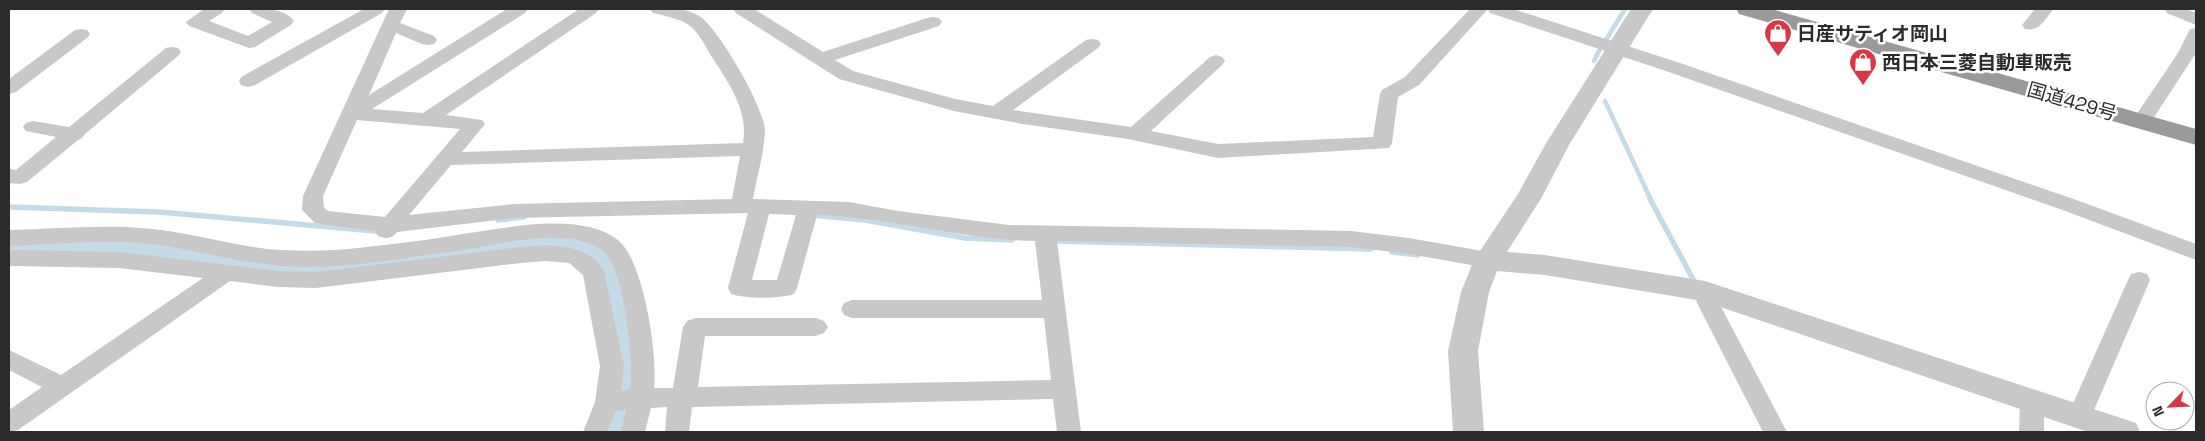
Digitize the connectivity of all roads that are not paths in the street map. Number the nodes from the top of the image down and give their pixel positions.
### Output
1 (216, 9) edge
2 (258, 9) edge
3 (376, 9) edge
4 (398, 9) edge
5 (519, 9) edge
6 (590, 9) edge
7 (659, 9) edge
8 (742, 9) edge
9 (1479, 9) edge
10 (1496, 9) edge
11 (1642, 9) edge
12 (1747, 9) edge
13 (2044, 9) edge
14 (2174, 9) edge
15 (2196, 20) edge
16 (933, 22) dead end
17 (2031, 25) dead end
18 (389, 28) junction
19 (2196, 33) edge
20 (81, 34) dead end
21 (428, 40) dead end
22 (1092, 44) dead end
23 (1619, 49) junction
24 (172, 52) dead end
25 (821, 59) junction
26 (1216, 61) dead end
27 (248, 81) dead end
28 (9, 88) edge
29 (996, 113) junction
30 (350, 114) junction
31 (427, 119) junction
32 (2142, 121) junction
33 (33, 127) dead end
34 (75, 134) junction
35 (1136, 134) junction
36 (2196, 137) edge
37 (752, 148) junction
38 (447, 159) junction
39 (9, 176) edge
40 (751, 206) junction
41 (807, 213) junction
42 (388, 229) junction
43 (1045, 233) junction
44 (9, 238) edge
45 (2196, 252) edge
46 (19, 259) edge
47 (1488, 260) junction
48 (370, 264) junction
49 (9, 272) edge
50 (225, 274) junction
51 (2139, 280) dead end
52 (1706, 297) junction
53 (852, 309) dead end
54 (1054, 309) junction
55 (816, 327) dead end
56 (9, 360) edge
57 (61, 386) junction
58 (1064, 389) junction
59 (682, 398) junction
60 (623, 400) junction
61 (2032, 413) edge
62 (2079, 416) junction
63 (9, 423) edge
64 (596, 432) edge
65 (632, 432) edge
66 (677, 432) edge
67 (1069, 432) edge
68 (1468, 432) edge
69 (1775, 432) edge
70 (2125, 432) edge

1 - 2 street
3 - 27 street
4 - 18 street
5 - 30 street
6 - 31 street
7 - 37 street
8 - 25 street
9 - 35 street
10 - 23 street
11 - 23 street
12 - 32 highway, 国道429号
13 - 17 street
14 - 15 street
16 - 25 street
18 - 21 street
18 - 30 street
19 - 32 street
20 - 28 street
22 - 29 street
23 - 45 street
23 - 47 street
24 - 34 street
25 - 29 street
26 - 35 street
29 - 35 street
30 - 31 street
30 - 42 street
31 - 38 street
32 - 36 highway, 国道429号
33 - 34 street
34 - 39 street
37 - 38 street
37 - 40 street
38 - 42 street
40 - 41 street
40 - 41 street
40 - 42 street
41 - 43 street
42 - 48 street
43 - 47 street
43 - 54 street
44 - 48 street
46 - 49 street
46 - 50 street
47 - 52 street
47 - 68 street
48 - 50 street
48 - 60 street
48 - 60 street
50 - 57 street
51 - 62 street
52 - 61 street
52 - 69 street
53 - 54 street
54 - 58 street
55 - 59 street
56 - 57 street
57 - 63 street
58 - 59 street
58 - 67 street
59 - 60 street
59 - 66 street
60 - 64 street
60 - 65 street
61 - 62 street
62 - 70 street

